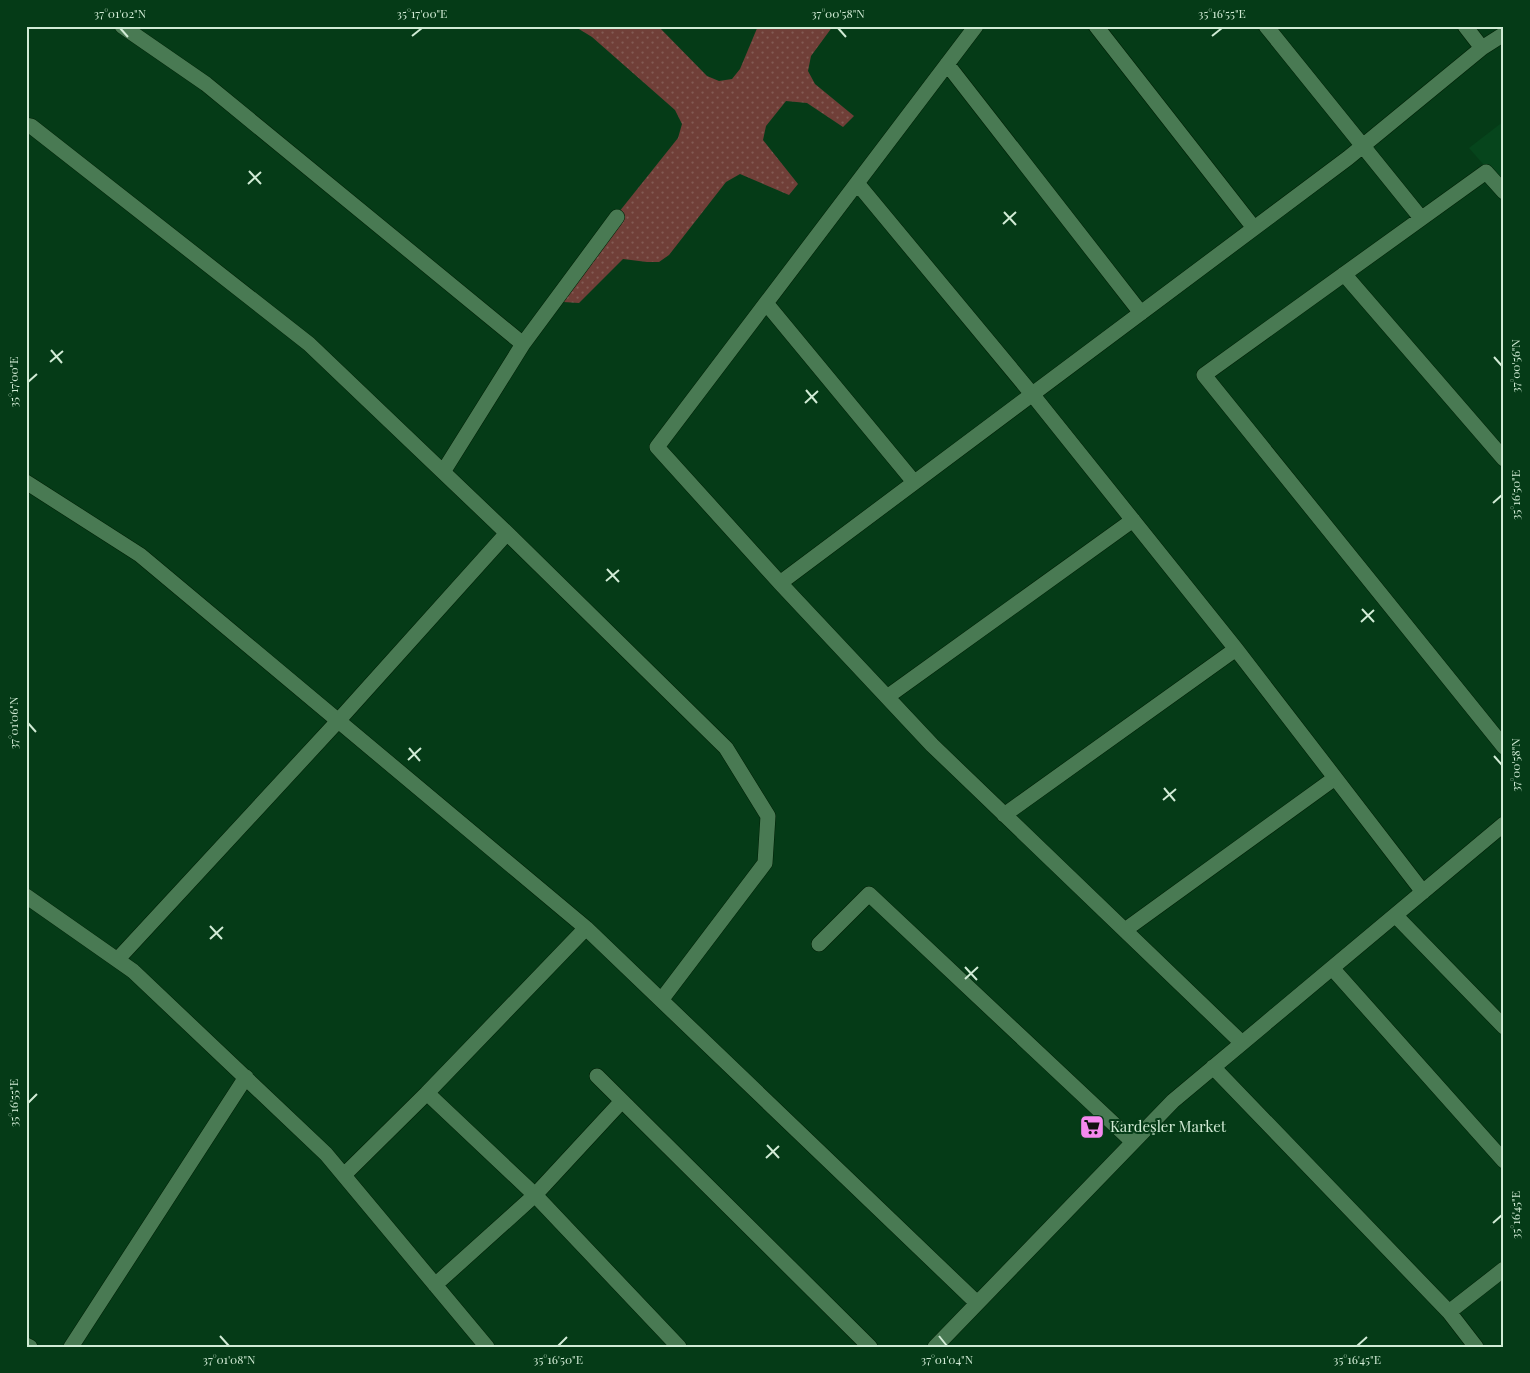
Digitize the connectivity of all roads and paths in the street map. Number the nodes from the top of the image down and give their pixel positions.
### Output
1 (122, 26) edge
2 (976, 26) edge
3 (1096, 26) edge
4 (1266, 26) edge
5 (1465, 26) edge
6 (1504, 34) edge
7 (1482, 48) junction
8 (947, 64) junction
9 (26, 125) edge
10 (1363, 145) junction
11 (857, 183) junction
12 (1504, 192) edge
13 (617, 217) dead end
14 (1421, 218) junction
15 (1254, 228) junction
16 (1344, 274) junction
17 (766, 303) junction
18 (1141, 312) junction
19 (523, 344) junction
20 (1032, 394) junction
21 (1504, 459) edge
22 (443, 472) junction
23 (26, 482) edge
24 (914, 482) junction
25 (1133, 520) junction
26 (507, 532) junction
27 (780, 583) junction
28 (1236, 650) junction
29 (887, 698) junction
30 (338, 721) junction
31 (1504, 747) edge
32 (1335, 778) junction
33 (1004, 815) junction
34 (1504, 824) edge
35 (1423, 892) junction
36 (26, 896) edge
37 (1395, 915) junction
38 (586, 928) junction
39 (1125, 930) junction
40 (819, 944) dead end
41 (117, 960) junction
42 (1332, 968) junction
43 (662, 999) junction
44 (1504, 1027) edge
45 (1242, 1043) junction
46 (1213, 1067) junction
47 (597, 1076) dead end
48 (246, 1077) junction
49 (427, 1093) junction
50 (622, 1101) junction
51 (1133, 1142) junction
52 (1504, 1161) edge
53 (344, 1175) junction
54 (535, 1196) junction
55 (1504, 1269) edge
56 (436, 1285) junction
57 (977, 1303) junction
58 (1449, 1312) junction
59 (71, 1347) edge
60 (486, 1347) edge
61 (679, 1347) edge
62 (870, 1347) edge
63 (935, 1347) edge
64 (1476, 1347) edge

1 - 19 street
2 - 8 street
3 - 15 street
4 - 10 street
5 - 7 street
6 - 7 street
7 - 10 street
8 - 11 street
8 - 18 street
9 - 22 street
10 - 14 street
10 - 15 street
11 - 17 street
11 - 20 street
12 - 14 street
13 - 19 street
14 - 16 street
15 - 18 street
16 - 21 street
16 - 31 street
17 - 24 street
17 - 27 street
18 - 20 street
19 - 22 street
20 - 24 street
20 - 25 street
22 - 26 street
23 - 30 street
24 - 27 street
25 - 28 street
25 - 29 street
26 - 30 street
26 - 43 street
27 - 29 street
28 - 32 street
28 - 33 street
29 - 33 street
30 - 38 street
30 - 41 street
32 - 35 street
32 - 39 street
33 - 39 street
34 - 35 street
35 - 37 street
36 - 41 street
37 - 42 street
37 - 44 street
38 - 43 street
38 - 49 street
39 - 45 street
40 - 51 street
41 - 48 street
42 - 45 street
42 - 52 street
43 - 57 street
45 - 46 street
46 - 51 street
46 - 58 street
47 - 50 street
48 - 53 street
48 - 59 street
49 - 53 street
49 - 54 street
50 - 54 street
50 - 62 street
51 - 57 street
53 - 56 street
54 - 56 street
54 - 61 street
55 - 58 street
56 - 60 street
57 - 63 street
58 - 64 street

